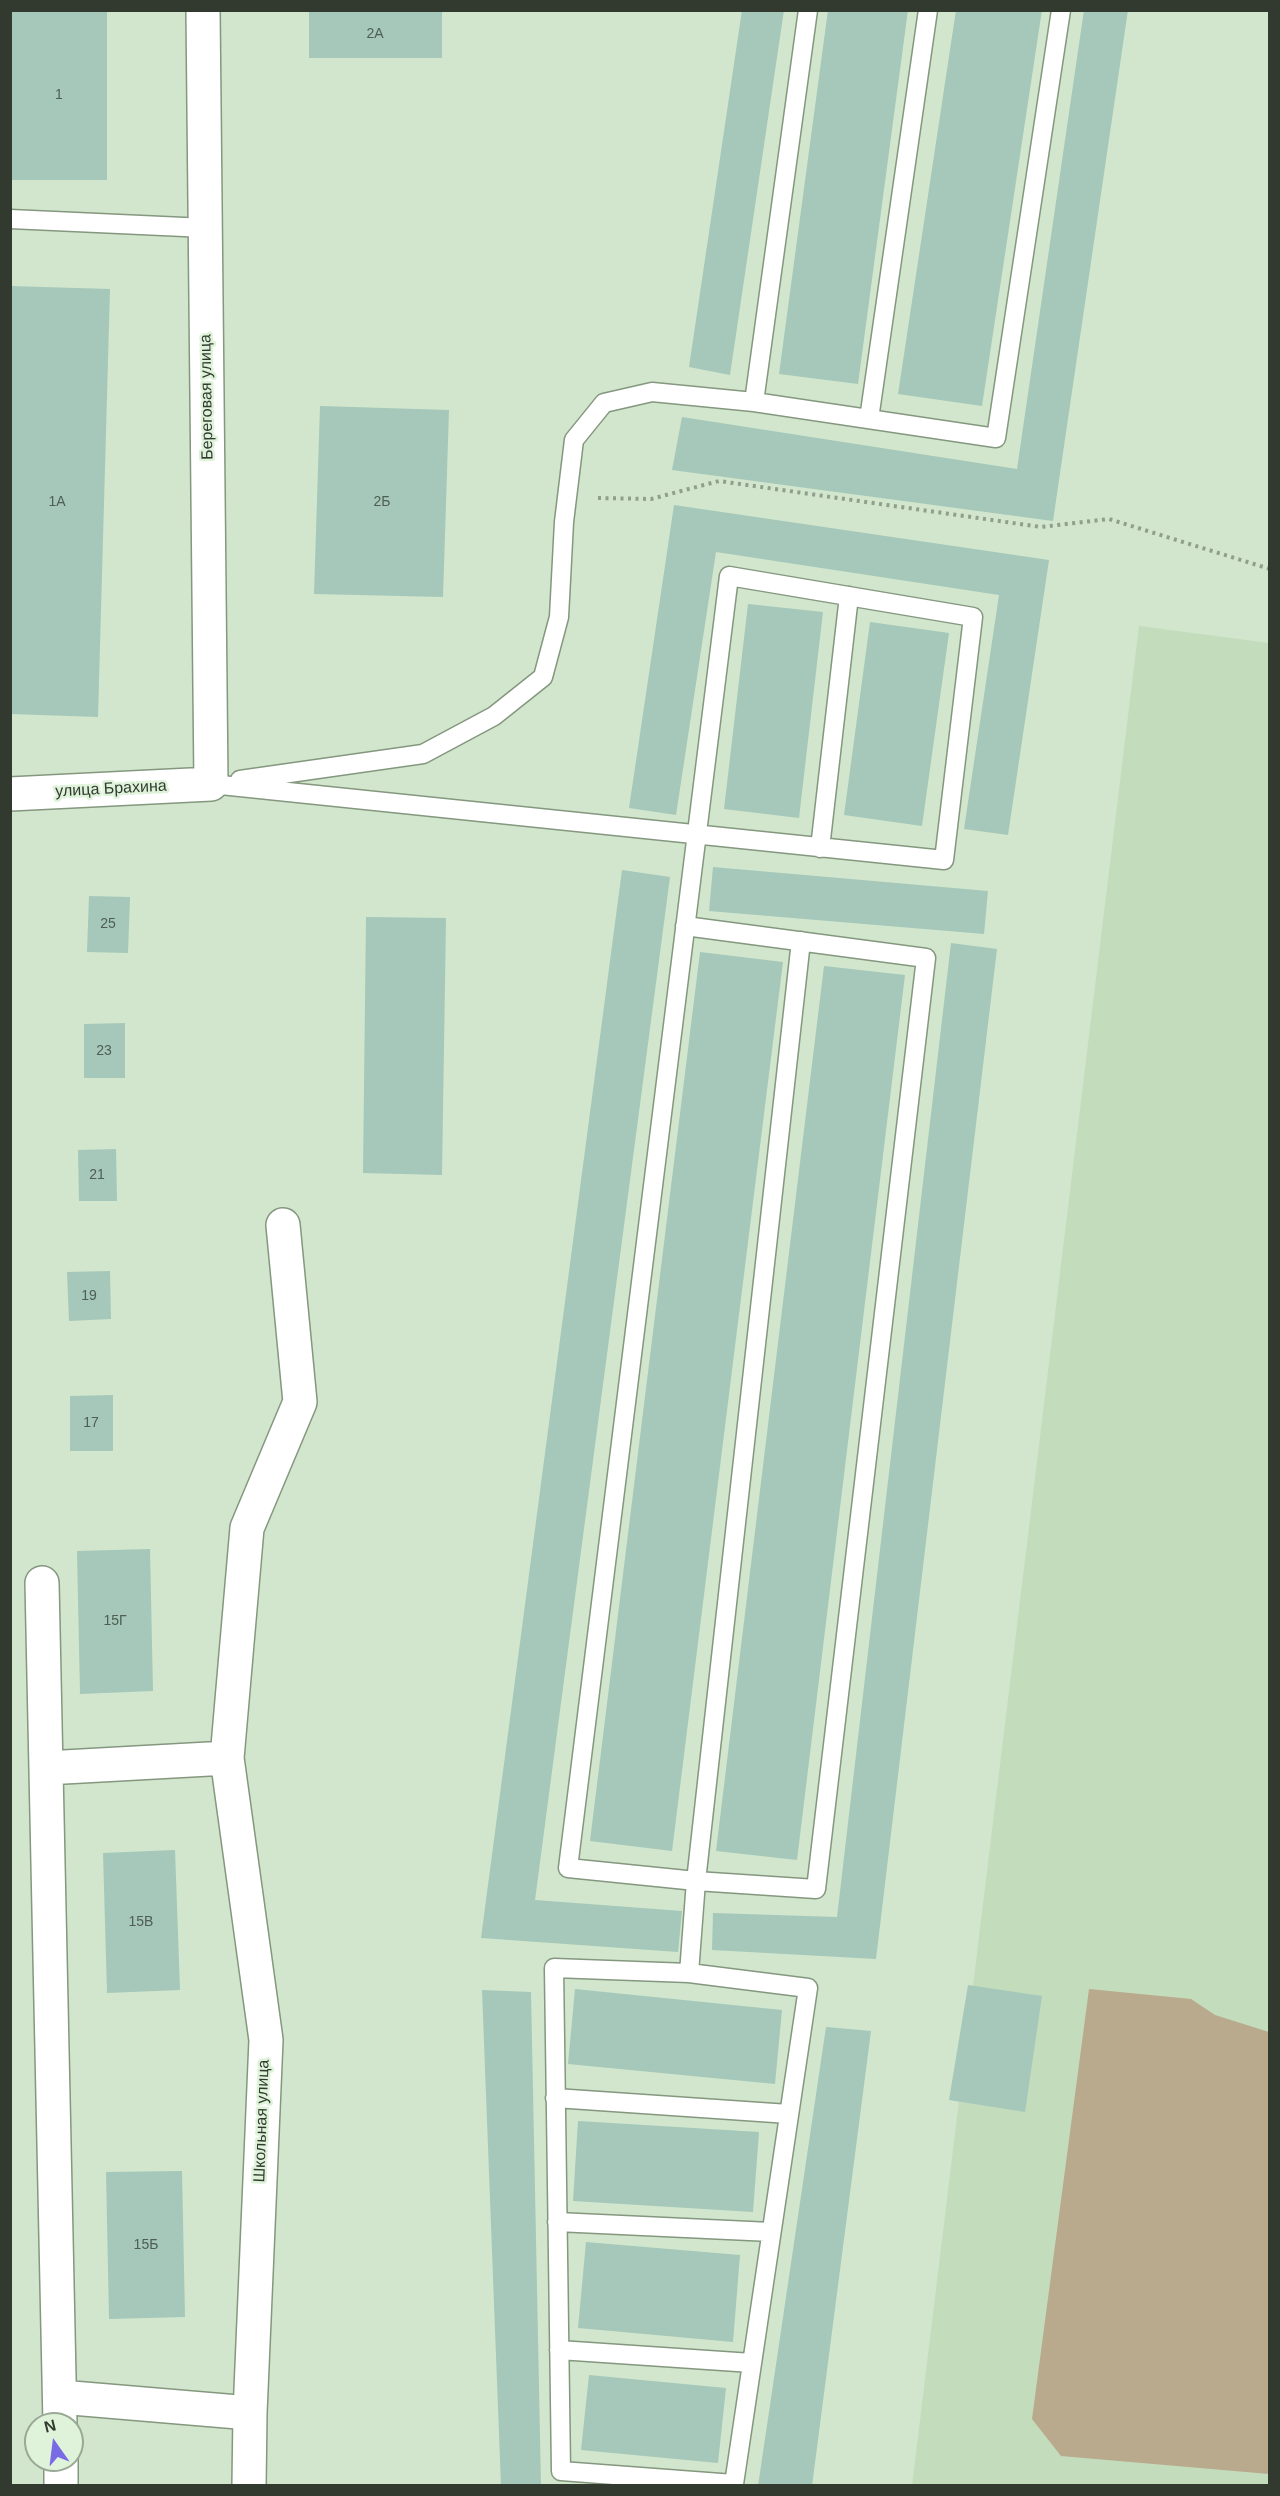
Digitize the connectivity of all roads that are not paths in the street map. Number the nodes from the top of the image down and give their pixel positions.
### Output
1 (203, 10) edge
2 (808, 10) edge
3 (928, 10) edge
4 (1061, 10) edge
5 (10, 219) edge
6 (206, 228) junction
7 (754, 402) junction
8 (869, 419) junction
9 (849, 596) junction
10 (211, 784) junction
11 (10, 794) edge
12 (696, 835) junction
13 (820, 848) junction
14 (685, 926) junction
15 (801, 941) junction
16 (283, 1225) dead end
17 (42, 1583) dead end
18 (227, 1758) junction
19 (46, 1768) junction
20 (696, 1881) junction
21 (689, 1973) junction
22 (555, 2098) junction
23 (789, 2114) junction
24 (557, 2222) junction
25 (771, 2232) junction
26 (559, 2350) junction
27 (752, 2363) junction
28 (60, 2411) edge
29 (250, 2413) junction
30 (249, 2486) edge

1 - 6 street, Береговая улица
2 - 7 lane
3 - 8 lane
4 - 8 lane
5 - 6 lane
6 - 10 street, Береговая улица
7 - 8 lane
7 - 10 lane
9 - 12 lane
9 - 13 lane
9 - 13 lane
10 - 11 street, улица Брахина
10 - 12 lane
12 - 13 lane
12 - 14 lane
14 - 15 lane
14 - 20 lane
15 - 20 lane
15 - 20 lane
16 - 18 street, Школьная улица
17 - 19 street
18 - 19 street
18 - 29 street, Школьная улица
19 - 28 street
20 - 21 lane
21 - 22 lane
21 - 23 lane
22 - 23 lane
22 - 24 lane
23 - 25 lane
24 - 25 lane
24 - 26 lane
25 - 27 lane
26 - 27 lane
26 - 27 lane
28 - 29 street
29 - 30 street, Школьная улица

